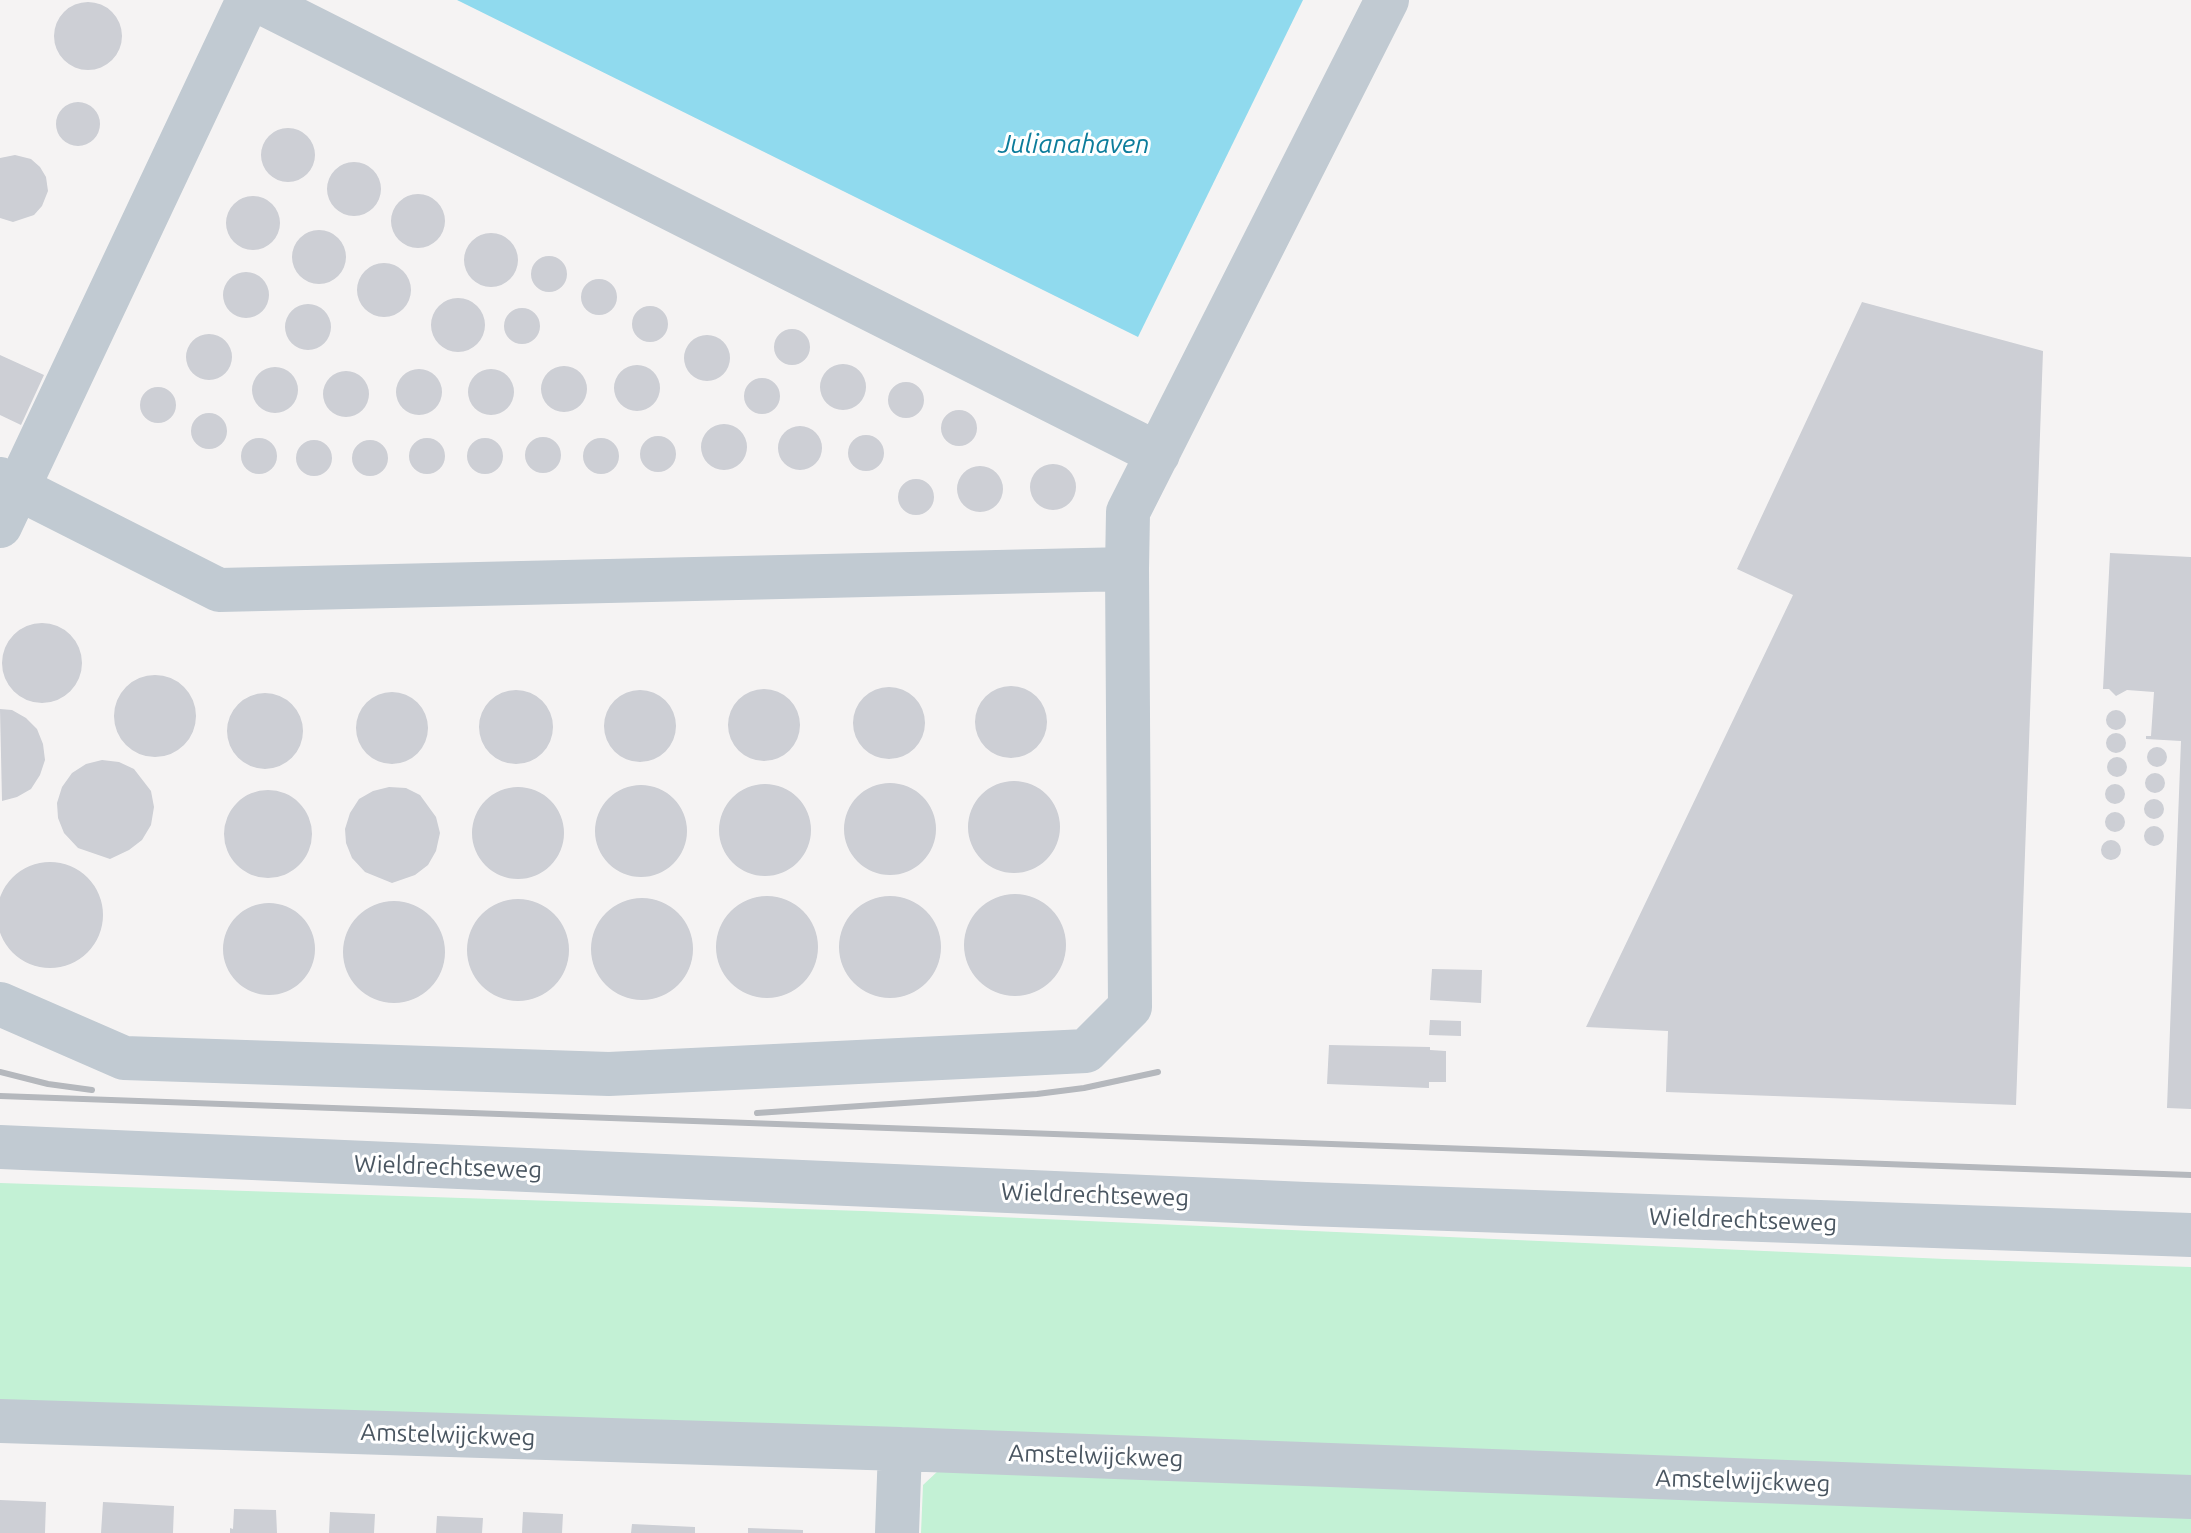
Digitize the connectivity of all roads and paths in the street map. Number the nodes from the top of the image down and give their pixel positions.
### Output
1 (248, 0) edge
2 (257, 0) edge
3 (1387, 0) edge
4 (1158, 454) junction
5 (6, 498) edge
6 (1127, 569) junction
7 (0, 1004) edge
8 (0, 1147) edge
9 (2191, 1235) edge
10 (0, 1421) edge
11 (900, 1449) junction
12 (2191, 1497) edge
13 (897, 1533) edge

1 - 5 street
2 - 4 street
3 - 4 street
4 - 6 street
5 - 6 street
6 - 7 street
8 - 9 street, Wieldrechtseweg
10 - 11 street, Amstelwijckweg
11 - 12 street, Amstelwijckweg
11 - 13 street

